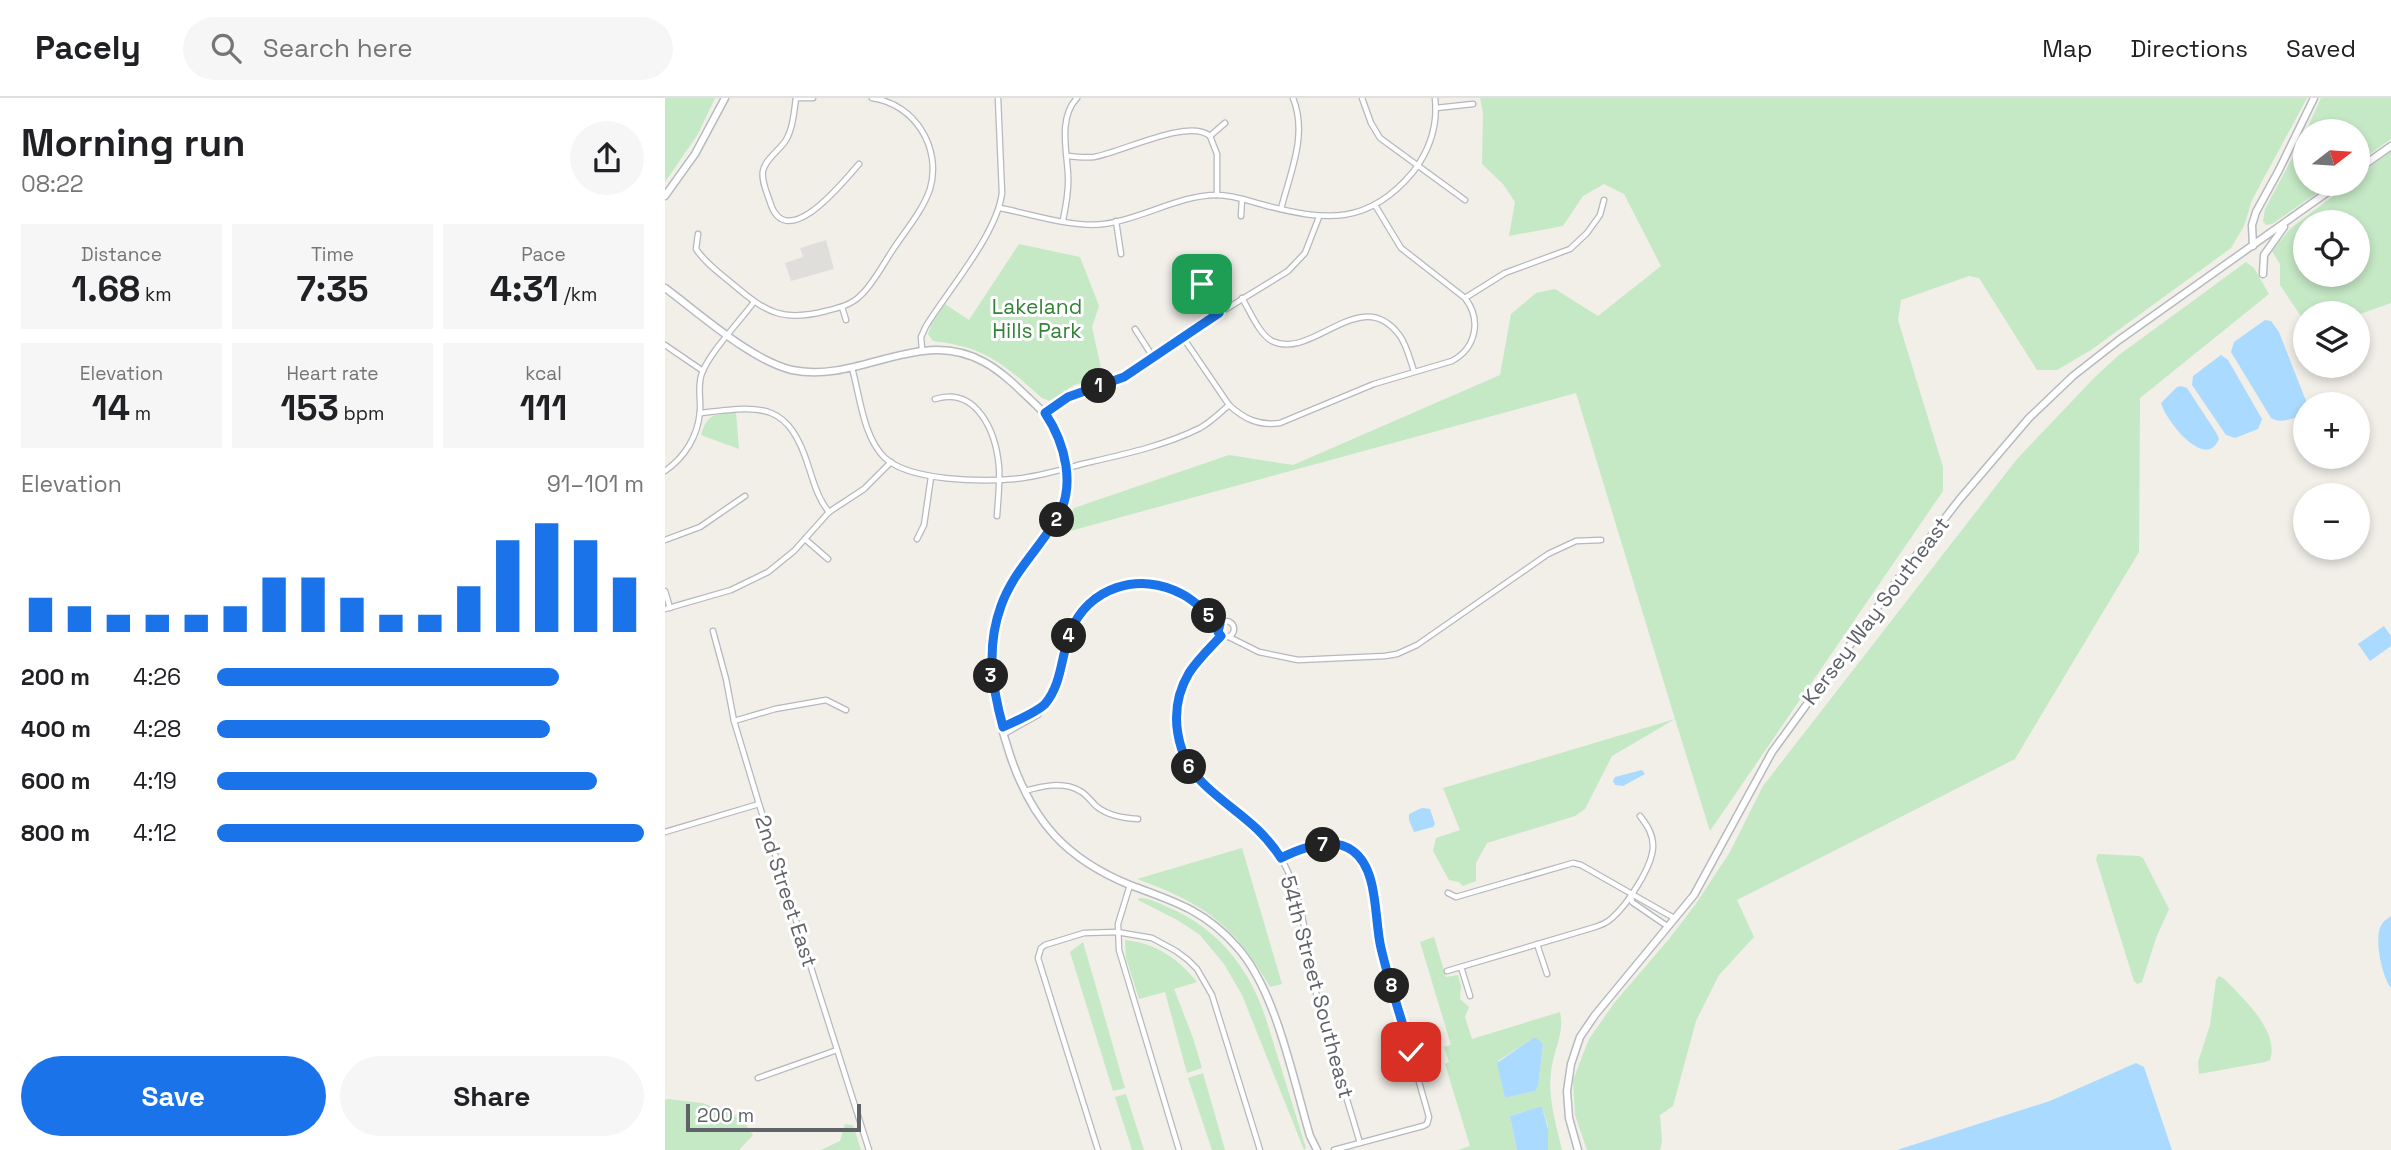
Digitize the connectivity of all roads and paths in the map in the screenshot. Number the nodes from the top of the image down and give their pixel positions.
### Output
1 (725, 98) edge
2 (796, 98) edge
3 (813, 98) edge
4 (872, 98) edge
5 (998, 98) edge
6 (1077, 98) edge
7 (1293, 98) edge
8 (1362, 98) edge
9 (1435, 98) edge
10 (2314, 98) edge
11 (890, 99) edge
12 (1473, 103) dead end
13 (1436, 108) junction
14 (1225, 123) dead end
15 (1210, 136) junction
16 (2391, 146) edge
17 (1067, 156) junction
18 (2370, 161) edge
19 (859, 164) dead end
20 (1418, 165) junction
21 (1217, 195) junction
22 (665, 196) edge
23 (2322, 196) edge
24 (1242, 199) junction
25 (1465, 200) dead end
26 (1604, 200) dead end
27 (1375, 205) junction
28 (1000, 208) junction
29 (1281, 209) junction
30 (2303, 210) edge
31 (1241, 216) dead end
32 (2293, 217) joint
33 (1318, 218) junction
34 (1063, 220) junction
35 (1116, 221) junction
36 (698, 234) dead end
37 (2253, 246) junction
38 (1121, 254) dead end
39 (2263, 274) dead end
40 (1195, 276) dead end
41 (665, 288) edge
42 (1242, 298) junction
43 (1465, 298) junction
44 (754, 302) junction
45 (842, 307) junction
46 (1219, 313) junction
47 (846, 320) dead end
48 (1135, 329) dead end
49 (729, 335) junction
50 (1182, 336) junction
51 (665, 345) edge
52 (922, 349) junction
53 (1153, 357) junction
54 (852, 369) junction
55 (703, 371) junction
56 (1414, 371) junction
57 (935, 399) dead end
58 (1229, 405) junction
59 (700, 413) junction
60 (1045, 413) junction
61 (891, 462) junction
62 (1066, 468) junction
63 (665, 471) edge
64 (931, 477) junction
65 (999, 480) junction
66 (745, 496) dead end
67 (829, 512) junction
68 (997, 516) dead end
69 (806, 539) junction
70 (916, 539) dead end
71 (665, 540) edge
72 (1601, 540) dead end
73 (828, 559) dead end
74 (665, 591) edge
75 (668, 609) edge
76 (1220, 624) junction
77 (713, 631) dead end
78 (1221, 636) junction
79 (1229, 637) junction
80 (846, 710) dead end
81 (734, 721) junction
82 (1003, 731) junction
83 (1024, 791) junction
84 (758, 804) junction
85 (1640, 816) dead end
86 (1138, 819) dead end
87 (665, 832) edge
88 (1281, 858) junction
89 (1130, 884) junction
90 (1448, 893) dead end
91 (1631, 895) junction
92 (1674, 918) junction
93 (1667, 926) junction
94 (1117, 932) junction
95 (1537, 944) junction
96 (1461, 967) junction
97 (1447, 971) dead end
98 (1547, 974) dead end
99 (1470, 996) dead end
100 (837, 1050) junction
101 (758, 1078) dead end
102 (1360, 1143) junction
103 (869, 1150) edge
104 (1098, 1150) edge
105 (1179, 1150) edge
106 (1260, 1150) edge
107 (1317, 1150) edge
108 (1334, 1150) edge
109 (1578, 1150) edge

1 - 22 street
2 - 3 street
2 - 19 street
4 - 11 street
5 - 28 street
6 - 17 street
7 - 29 street
8 - 20 street
9 - 13 street
10 - 37 street
11 - 45 street
12 - 13 street
13 - 20 street
14 - 15 street
15 - 17 street
15 - 21 street
16 - 18 street
17 - 34 street
20 - 25 street
20 - 27 street
21 - 24 street
21 - 35 street
23 - 30 street, Kersey Way Southeast
24 - 29 street
24 - 31 street
26 - 43 street
27 - 33 street
27 - 43 street
28 - 34 street
28 - 52 street
29 - 33 street
32 - 37 street, Kersey Way Southeast
32 - 39 street
33 - 42 street
34 - 35 street
35 - 38 street
36 - 44 street
37 - 92 street, Kersey Way Southeast
40 - 46 street
41 - 49 street
42 - 46 street
42 - 56 street
43 - 56 street
44 - 45 street
44 - 49 street
45 - 47 street
46 - 50 street
48 - 53 street
49 - 54 street
49 - 55 street
50 - 53 street
50 - 58 street
51 - 55 street
52 - 54 street
52 - 60 street
53 - 60 street
54 - 61 street
55 - 59 street
56 - 58 street
57 - 65 street
58 - 62 street
59 - 63 street
59 - 67 street
60 - 62 street
61 - 64 street
61 - 67 street
62 - 65 street
62 - 82 street
64 - 65 street
64 - 70 street
65 - 68 street
66 - 71 street
67 - 69 street
69 - 73 street
69 - 75 street
72 - 79 street
74 - 75 street
76 - 78 street
76 - 79 street
76 - 82 street
77 - 81 street, 2nd Street East
78 - 79 street
78 - 88 street, 54th Street Southeast
80 - 81 street
81 - 84 street, 2nd Street East
82 - 83 street
83 - 86 street
83 - 89 street
84 - 87 street
84 - 100 street, 2nd Street East
85 - 91 street
88 - 102 street, 54th Street Southeast
88 - 102 street
89 - 94 street
89 - 107 street
90 - 91 street
91 - 92 street
91 - 93 street
91 - 95 street
92 - 93 street, Kersey Way Southeast
93 - 109 street, Kersey Way Southeast
94 - 104 street
94 - 105 street
94 - 106 street
95 - 96 street
95 - 98 street
96 - 97 street
96 - 99 street
100 - 101 street
100 - 103 street, 2nd Street East
102 - 108 street

